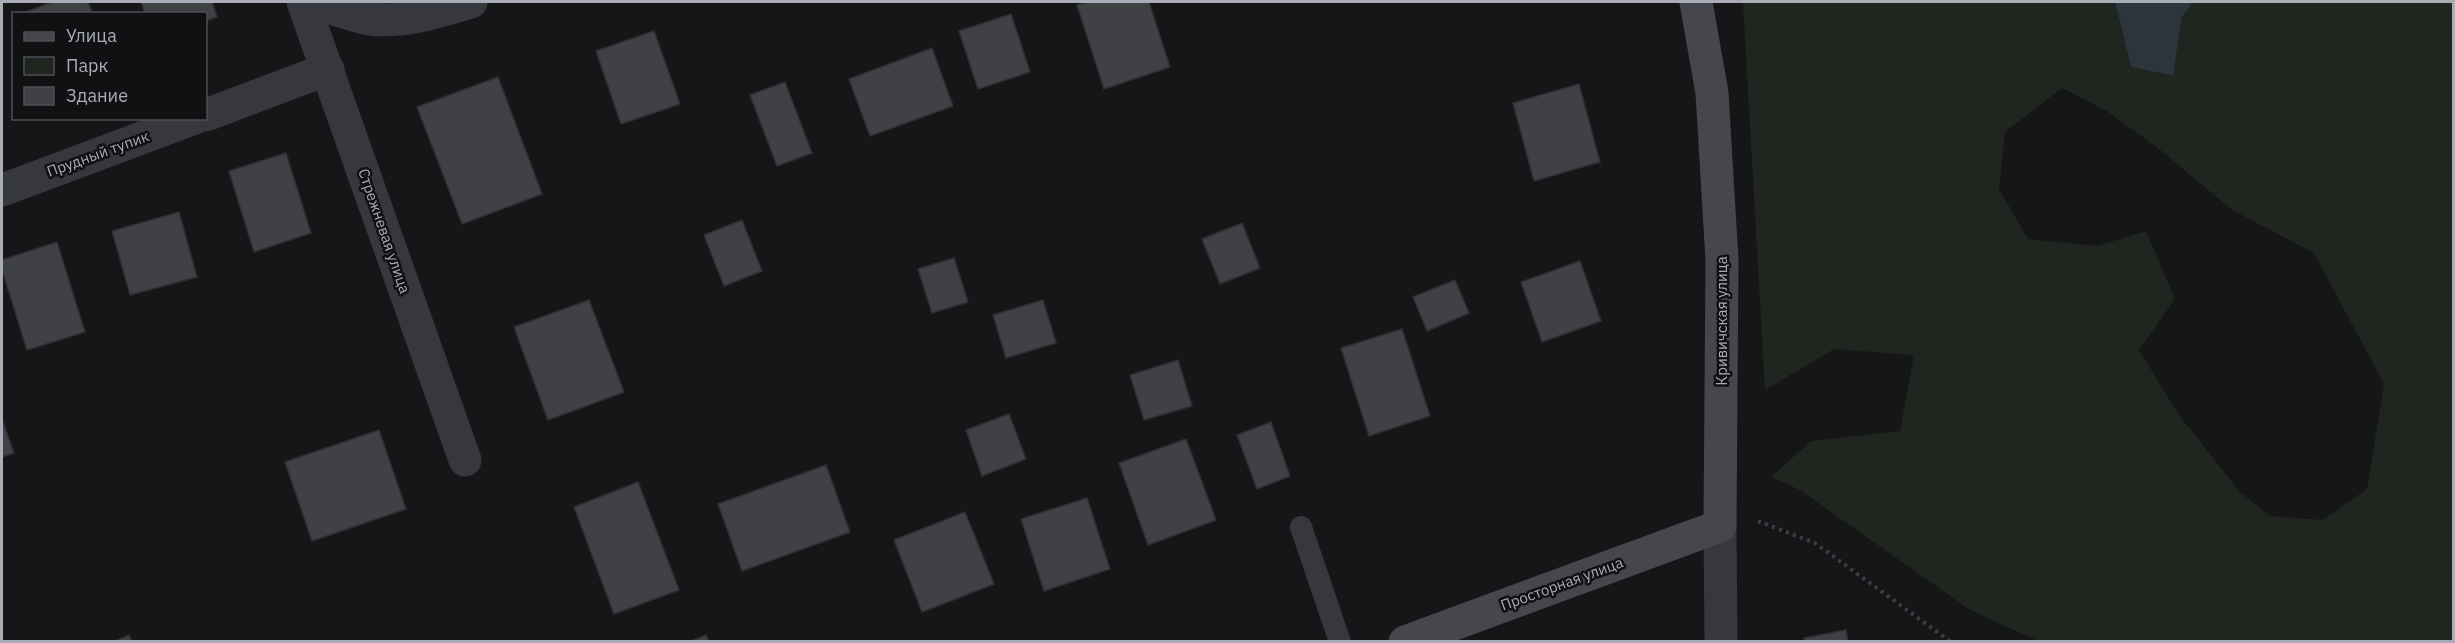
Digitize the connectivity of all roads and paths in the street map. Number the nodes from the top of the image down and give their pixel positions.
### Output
1 (303, 2) edge
2 (312, 2) edge
3 (471, 2) edge
4 (1696, 2) edge
5 (328, 69) junction
6 (207, 115) edge
7 (190, 120) edge
8 (2, 190) edge
9 (465, 460) dead end
10 (1720, 516) junction
11 (1301, 527) dead end
12 (1340, 642) edge
13 (1405, 642) edge
14 (1720, 642) edge
15 (1951, 642) edge

1 - 5 street, Стрежневая улица
2 - 3 street
4 - 10 street, Кривичская улица
5 - 6 street
5 - 9 street, Стрежневая улица
7 - 8 street, Прудный тупик
10 - 13 street, Просторная улица
10 - 14 street, Кривичская улица
10 - 15 path
11 - 12 lane

